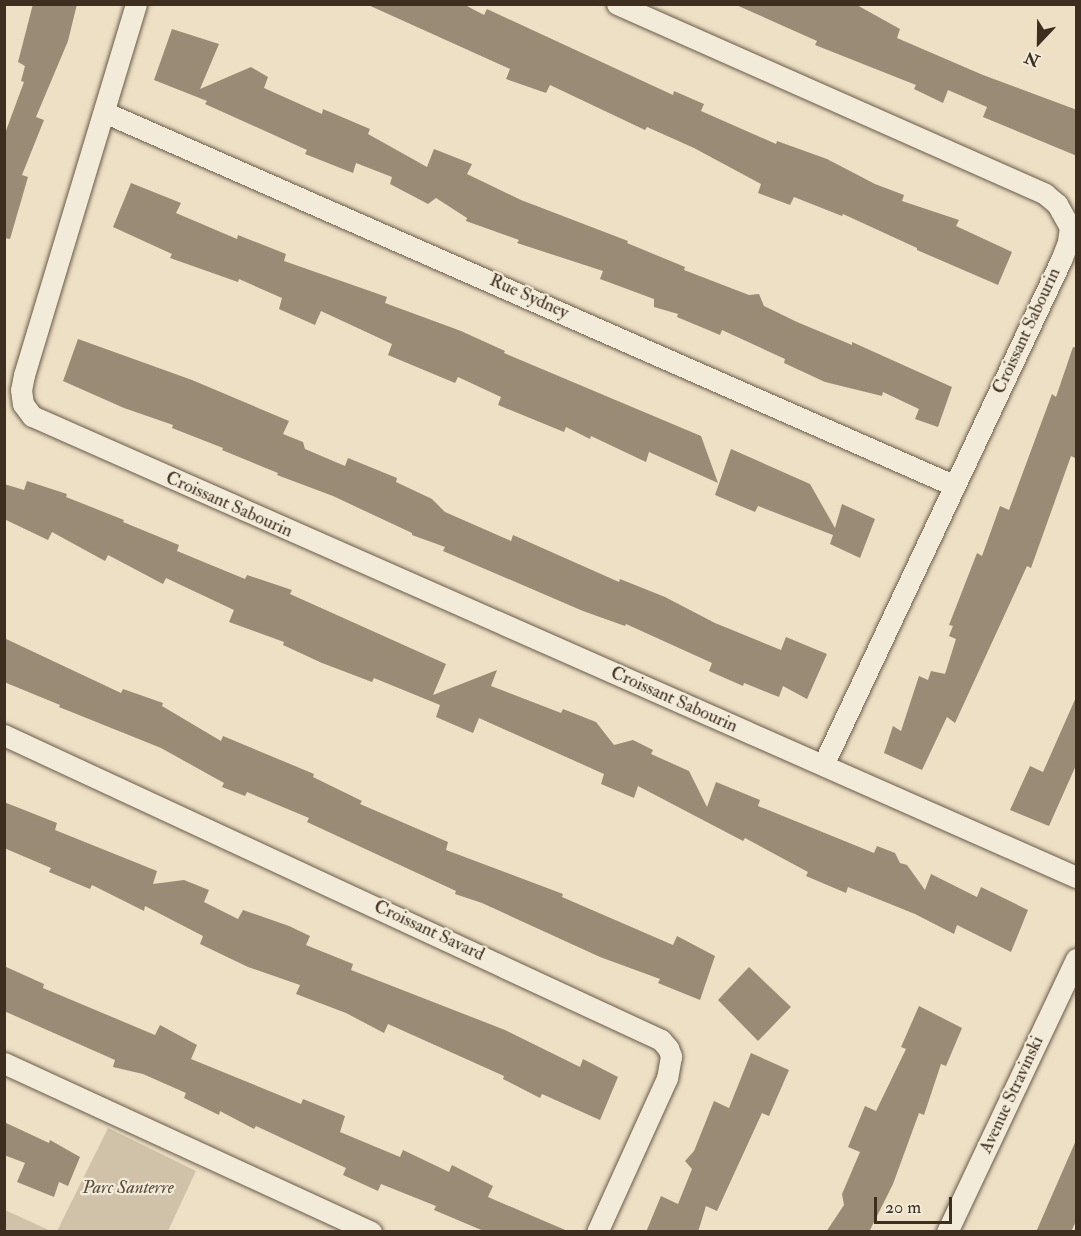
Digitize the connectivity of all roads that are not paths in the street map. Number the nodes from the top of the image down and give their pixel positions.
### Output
1 (136, 4) edge
2 (617, 4) edge
3 (104, 112) junction
4 (953, 485) junction
5 (4, 735) edge
6 (823, 765) junction
7 (1077, 877) edge
8 (1077, 959) edge
9 (4, 1063) edge
10 (371, 1232) edge
11 (597, 1232) edge
12 (947, 1232) edge

1 - 3 street, Croissant Sabourin
2 - 4 street, Croissant Sabourin
3 - 4 street, Rue Sydney
3 - 6 street, Croissant Sabourin
4 - 6 street, Croissant Sabourin
5 - 11 street, Croissant Savard
6 - 7 street, Croissant Sabourin
8 - 12 street, Avenue Stravinski
9 - 10 street

